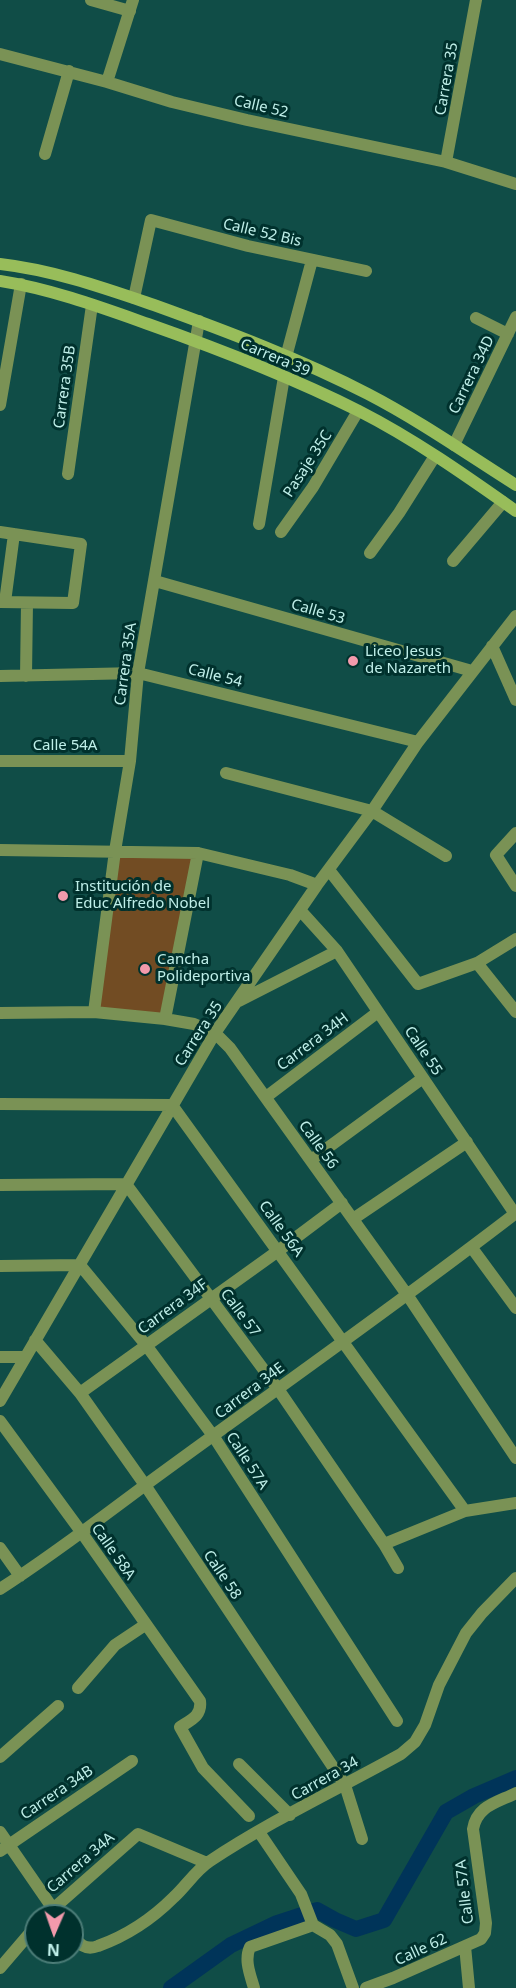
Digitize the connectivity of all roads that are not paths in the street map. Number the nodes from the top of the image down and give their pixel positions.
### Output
1 (91, 0) edge
2 (476, 0) edge
3 (132, 5) edge
4 (0, 54) edge
5 (69, 71) junction
6 (106, 81) junction
7 (45, 154) dead end
8 (446, 162) junction
9 (516, 184) edge
10 (312, 260) junction
11 (0, 264) edge
12 (366, 271) dead end
13 (0, 281) edge
14 (21, 284) junction
15 (135, 298) junction
16 (92, 304) junction
17 (516, 317) edge
18 (476, 318) dead end
19 (199, 321) junction
20 (508, 334) junction
21 (195, 341) junction
22 (286, 357) junction
23 (284, 377) junction
24 (0, 405) edge
25 (358, 411) junction
26 (454, 445) junction
27 (435, 456) junction
28 (68, 474) dead end
29 (516, 485) edge
30 (503, 502) junction
31 (516, 511) edge
32 (259, 524) dead end
33 (0, 532) edge
34 (281, 532) dead end
35 (14, 534) junction
36 (370, 553) dead end
37 (453, 561) dead end
38 (155, 581) junction
39 (2, 602) edge
40 (27, 603) junction
41 (516, 616) edge
42 (492, 646) junction
43 (472, 671) junction
44 (138, 673) junction
45 (0, 676) edge
46 (26, 676) junction
47 (516, 700) edge
48 (418, 742) junction
49 (0, 761) edge
50 (130, 761) junction
51 (226, 773) dead end
52 (372, 811) junction
53 (516, 833) edge
54 (0, 850) edge
55 (115, 851) junction
56 (198, 853) junction
57 (446, 856) dead end
58 (328, 870) junction
59 (317, 885) junction
60 (516, 886) edge
61 (300, 910) junction
62 (516, 939) edge
63 (337, 951) junction
64 (477, 963) junction
65 (238, 1002) junction
66 (94, 1012) junction
67 (378, 1012) junction
68 (516, 1012) edge
69 (0, 1013) edge
70 (165, 1019) junction
71 (215, 1033) junction
72 (423, 1078) junction
73 (266, 1097) junction
74 (0, 1104) edge
75 (172, 1105) junction
76 (467, 1142) junction
77 (311, 1160) junction
78 (126, 1184) junction
79 (0, 1185) edge
80 (342, 1203) junction
81 (516, 1213) edge
82 (353, 1220) junction
83 (472, 1248) junction
84 (278, 1251) junction
85 (80, 1265) junction
86 (0, 1266) edge
87 (408, 1296) junction
88 (210, 1298) junction
89 (516, 1308) edge
90 (35, 1340) junction
91 (343, 1341) junction
92 (146, 1345) junction
93 (0, 1357) edge
94 (25, 1357) junction
95 (278, 1389) junction
96 (80, 1393) junction
97 (0, 1401) edge
98 (0, 1421) edge
99 (214, 1437) junction
100 (516, 1458) edge
101 (145, 1485) junction
102 (516, 1503) edge
103 (465, 1511) junction
104 (82, 1533) junction
105 (384, 1544) junction
106 (0, 1548) edge
107 (398, 1568) dead end
108 (20, 1576) junction
109 (516, 1578) edge
110 (0, 1589) edge
111 (145, 1625) junction
112 (78, 1688) dead end
113 (58, 1706) dead end
114 (397, 1721) dead end
115 (0, 1757) edge
116 (132, 1761) dead end
117 (239, 1764) dead end
118 (345, 1785) junction
119 (516, 1793) edge
120 (290, 1815) junction
121 (249, 1816) dead end
122 (259, 1832) junction
123 (0, 1833) edge
124 (362, 1839) dead end
125 (4, 1848) edge
126 (207, 1863) junction
127 (45, 1904) edge
128 (62, 1904) edge
129 (311, 1921) junction
130 (484, 1933) joint
131 (24, 1940) edge
132 (465, 1946) junction
133 (84, 1947) edge
134 (0, 1968) edge
135 (395, 1983) edge
136 (254, 1988) edge
137 (353, 1988) edge
138 (366, 1988) edge
139 (469, 1988) edge

1 - 3 street
2 - 8 street, Carrera 35
3 - 6 street
4 - 5 street, Calle 52
5 - 6 street, Calle 52
5 - 7 street
6 - 8 street, Calle 52
8 - 9 street, Calle 52
10 - 12 street, Calle 52 Bis
10 - 15 street, Calle 52 Bis
10 - 22 street
11 - 15 main road, Carrera 39
13 - 14 main road, Carrera 39
14 - 16 main road, Carrera 39
14 - 24 street
15 - 19 main road, Carrera 39
16 - 21 main road, Carrera 39
16 - 28 street, Carrera 35B
17 - 20 street, Carrera 34D
18 - 20 street
19 - 21 street, Carrera 35A
19 - 22 main road, Carrera 39
20 - 26 street, Carrera 34D
21 - 23 main road, Carrera 39
21 - 38 street, Carrera 35A
22 - 26 main road, Carrera 39
23 - 25 main road, Carrera 39
23 - 32 street
25 - 27 main road, Carrera 39
25 - 34 street, Pasaje 35C
26 - 29 main road, Carrera 39
27 - 30 main road, Carrera 39
27 - 36 street
30 - 31 main road, Carrera 39
30 - 37 street
33 - 35 street
35 - 39 street
35 - 40 street
38 - 43 street, Calle 53
38 - 44 street, Carrera 35A
39 - 40 street
40 - 46 street
41 - 42 street, Carrera 35
42 - 43 street, Carrera 35
42 - 47 street
43 - 48 street, Carrera 35
44 - 46 street, Calle 54
44 - 48 street, Calle 54
44 - 50 street, Carrera 35A
45 - 46 street, Calle 54
48 - 52 street, Carrera 35
49 - 50 street, Calle 54A
50 - 55 street, Carrera 35A
51 - 52 street
52 - 57 street
52 - 58 street, Carrera 35
53 - 60 street
54 - 55 street
55 - 56 street
55 - 66 street, Carrera 35A
56 - 59 street
56 - 70 street
58 - 59 street, Carrera 35
58 - 64 street
59 - 61 street, Carrera 35
61 - 63 street, Calle 55
61 - 65 street, Carrera 35
62 - 64 street
63 - 65 street
63 - 67 street, Calle 55
64 - 68 street
65 - 71 street, Carrera 35
66 - 69 street, Calle 56
66 - 70 street, Calle 56
67 - 72 street, Calle 55
67 - 73 street, Carrera 34H
70 - 71 street, Calle 56
71 - 73 street, Calle 56
71 - 75 street, Carrera 35
72 - 76 street, Calle 55
72 - 77 street
73 - 77 street, Calle 56
74 - 75 street
75 - 78 street, Carrera 35
75 - 84 street, Calle 56A
76 - 81 street, Calle 55
76 - 82 street
77 - 80 street, Calle 56
78 - 79 street
78 - 85 street, Carrera 35
78 - 88 street, Calle 57
80 - 82 street, Calle 56
80 - 84 street, Carrera 34F
81 - 83 street, Carrera 34E
82 - 87 street, Calle 56
83 - 87 street, Carrera 34E
83 - 89 street
84 - 88 street, Carrera 34F
84 - 91 street, Calle 56A
85 - 86 street
85 - 90 street, Carrera 35
85 - 92 street, Calle 57A
87 - 91 street, Carrera 34E
87 - 100 street, Calle 56
88 - 92 street, Carrera 34F
88 - 95 street, Calle 57
90 - 94 street, Carrera 35
90 - 96 street, Calle 58
91 - 95 street, Carrera 34E
91 - 103 street, Calle 56A
92 - 96 street, Carrera 34F
92 - 99 street, Calle 57A
93 - 94 street
94 - 97 street, Carrera 35
95 - 99 street, Carrera 34E
95 - 105 street, Calle 57
96 - 101 street, Calle 58
98 - 104 street, Calle 58A
99 - 101 street, Carrera 34E
99 - 114 street, Calle 57A
101 - 104 street, Carrera 34E
101 - 118 street, Calle 58
102 - 103 street
103 - 105 street
104 - 108 street, Carrera 34E
104 - 111 street, Calle 58A
105 - 107 street, Calle 57
106 - 108 street
108 - 110 street, Carrera 34E
109 - 118 street, Carrera 34
111 - 112 street
111 - 121 street, Calle 58A
113 - 115 street
116 - 125 street, Carrera 34B
117 - 120 street
118 - 120 street, Carrera 34
118 - 124 street, Calle 58
119 - 130 street, Calle 57A
120 - 122 street, Carrera 34
122 - 126 street, Carrera 34
122 - 129 street
123 - 125 street
125 - 127 street
126 - 128 street, Carrera 34A
126 - 133 street, Carrera 34
129 - 136 street
129 - 137 street
130 - 132 street, Calle 62
131 - 134 street
132 - 135 street, Calle 62
132 - 139 street
135 - 138 street, Calle 62

